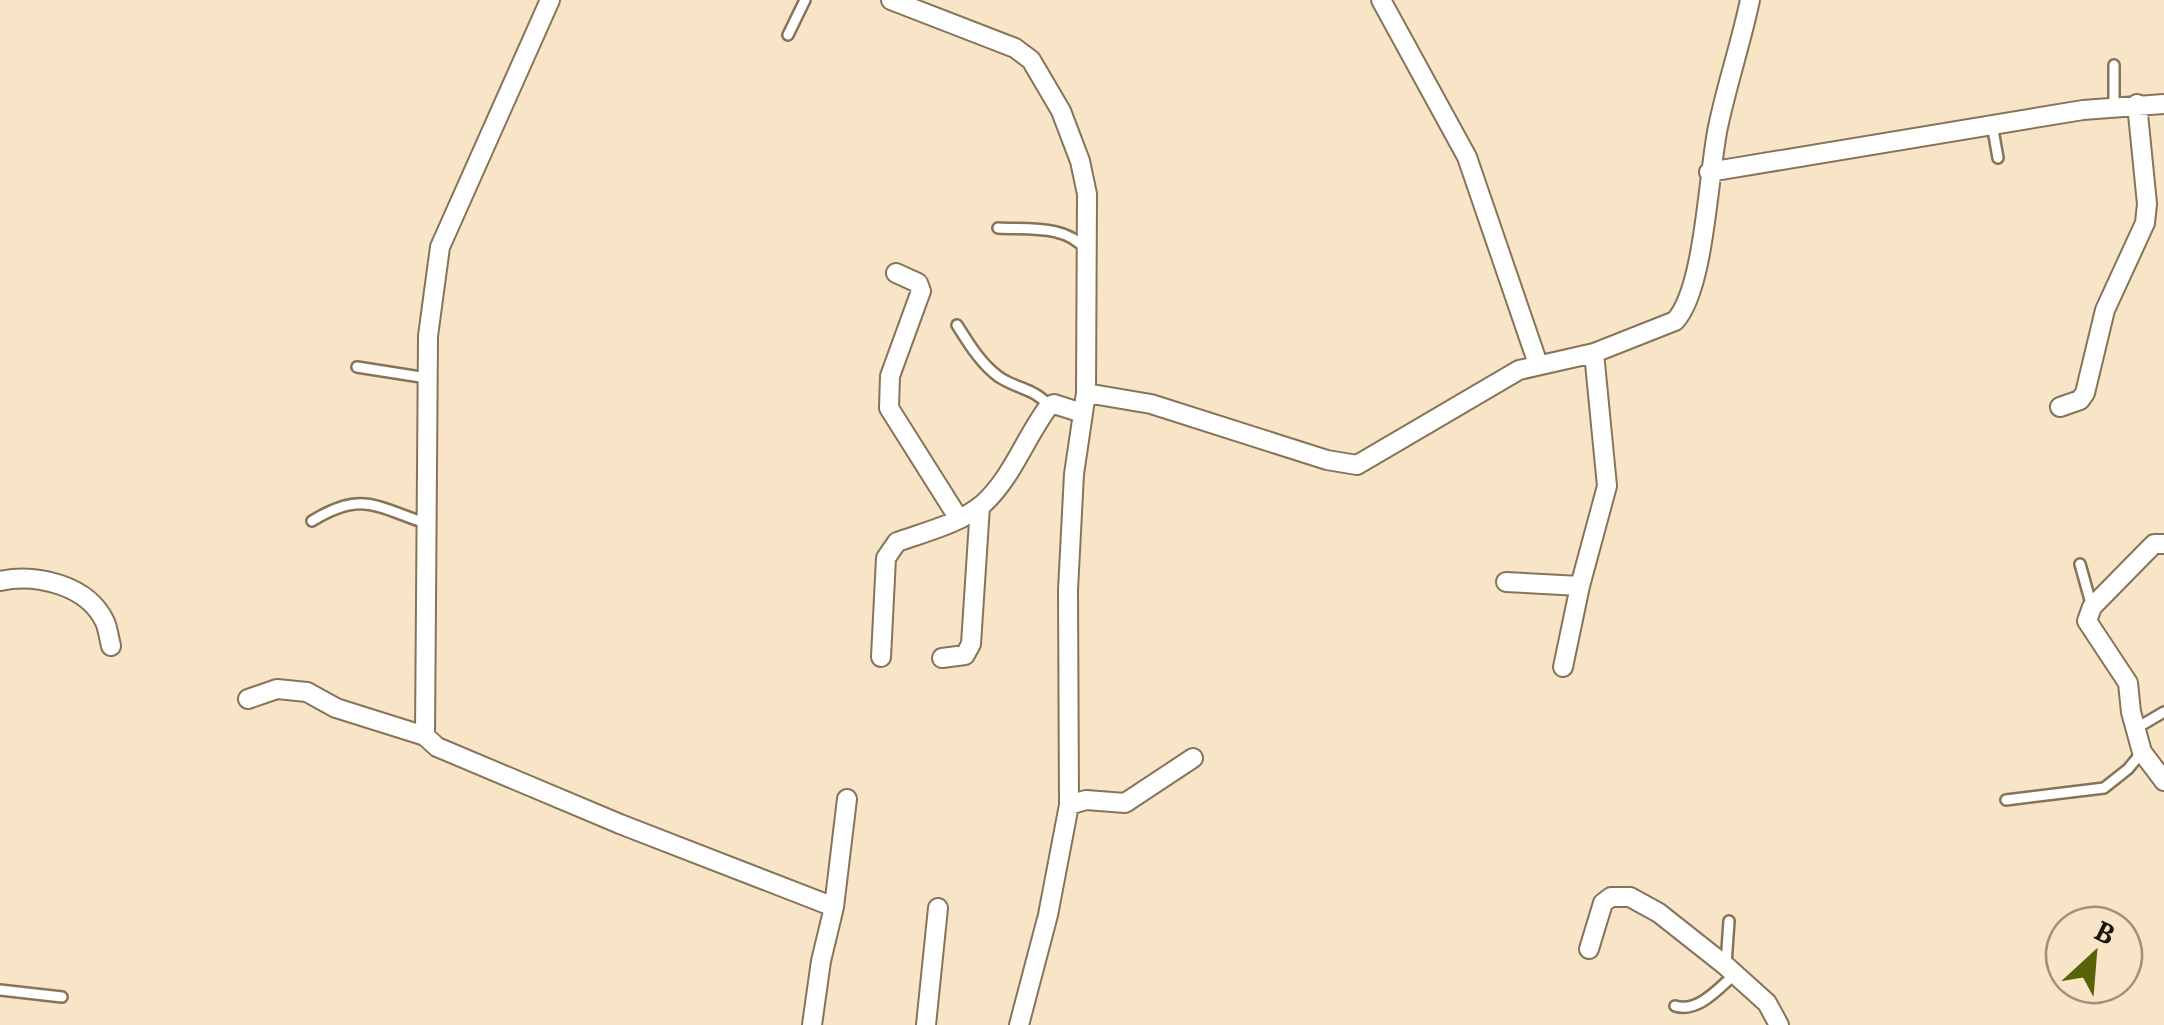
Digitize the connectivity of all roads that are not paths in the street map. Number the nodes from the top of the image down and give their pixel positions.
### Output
1 (550, 0) edge
2 (805, 0) edge
3 (1381, 0) edge
4 (1750, 0) edge
5 (897, 1) edge
6 (788, 35) dead end
7 (2114, 65) dead end
8 (2137, 104) junction
9 (2164, 104) edge
10 (2114, 106) junction
11 (1992, 124) junction
12 (1998, 158) dead end
13 (1709, 172) junction
14 (998, 228) dead end
15 (1087, 252) junction
16 (896, 273) dead end
17 (957, 325) dead end
18 (1594, 353) junction
19 (1538, 364) junction
20 (357, 368) dead end
21 (428, 378) junction
22 (1086, 393) junction
23 (1050, 406) junction
24 (2060, 407) dead end
25 (1082, 412) junction
26 (980, 506) junction
27 (959, 519) junction
28 (312, 521) dead end
29 (428, 524) junction
30 (2164, 544) edge
31 (2080, 564) dead end
32 (0, 581) edge
33 (1506, 582) dead end
34 (1580, 586) junction
35 (2092, 606) junction
36 (111, 646) dead end
37 (881, 657) dead end
38 (942, 658) dead end
39 (1564, 667) dead end
40 (248, 700) dead end
41 (2164, 712) edge
42 (2135, 729) junction
43 (425, 736) junction
44 (2142, 752) junction
45 (1193, 758) dead end
46 (2164, 781) edge
47 (848, 799) dead end
48 (2006, 800) dead end
49 (1069, 804) junction
50 (834, 907) junction
51 (938, 908) dead end
52 (1729, 921) dead end
53 (1589, 949) dead end
54 (1730, 970) junction
55 (0, 990) edge
56 (62, 997) dead end
57 (1675, 1006) dead end
58 (812, 1025) edge
59 (926, 1025) edge
60 (1019, 1025) edge
61 (1778, 1025) edge

1 - 21 street
2 - 6 lane
3 - 19 street
4 - 13 street
5 - 15 street
7 - 10 lane
8 - 9 street
8 - 10 street
8 - 24 street
10 - 11 street
11 - 12 lane
11 - 13 street
13 - 18 street
14 - 15 lane
15 - 22 street
16 - 27 street
17 - 23 lane
18 - 19 street
18 - 34 street
19 - 22 street
20 - 21 lane
21 - 29 street
22 - 25 street
23 - 25 street
23 - 26 street
25 - 49 street
26 - 27 street
26 - 38 street
27 - 37 street
28 - 29 lane
29 - 43 street
30 - 35 street
31 - 35 lane
32 - 36 street
33 - 34 street
34 - 39 street
35 - 42 street
40 - 43 street
41 - 42 lane
42 - 44 street
43 - 50 street
44 - 46 street
44 - 48 lane
45 - 49 street
47 - 50 street
49 - 60 street
50 - 58 street
51 - 59 street
52 - 54 lane
53 - 54 street
54 - 57 lane
54 - 61 street
55 - 56 lane

